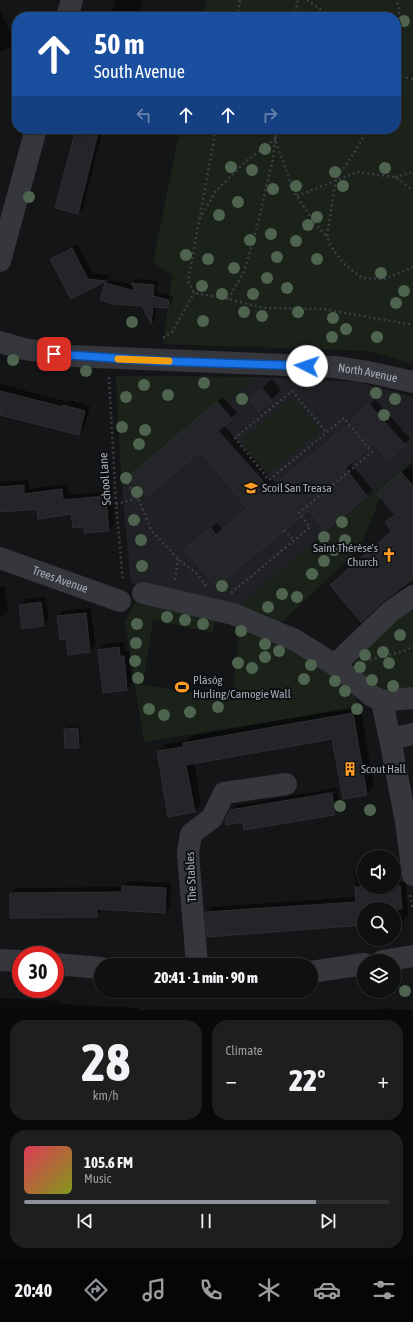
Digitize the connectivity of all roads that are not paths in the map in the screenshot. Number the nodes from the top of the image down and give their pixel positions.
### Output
1 (72, 0) edge
2 (68, 12) edge
3 (35, 134) edge
4 (0, 261) edge
5 (0, 342) edge
6 (413, 382) edge
7 (0, 558) edge
8 (122, 593) road end
9 (143, 593) dead end
10 (413, 596) edge
11 (335, 665) junction
12 (413, 698) edge
13 (382, 701) junction
14 (413, 734) edge
15 (390, 739) junction
16 (286, 784) dead end
17 (412, 885) edge
18 (413, 956) edge
19 (196, 958) edge
20 (401, 958) edge
21 (0, 960) edge
22 (12, 961) edge
23 (64, 965) edge
24 (357, 965) edge
25 (94, 967) edge
26 (318, 971) edge

1 - 2 street
3 - 4 street
5 - 6 street, North Avenue
7 - 8 street, Trees Avenue
9 - 11 street
10 - 11 street
11 - 13 street
12 - 13 street
13 - 15 street
14 - 15 street
15 - 17 street
16 - 19 street, The Stables
18 - 20 street
21 - 22 street
23 - 25 street
24 - 26 street

